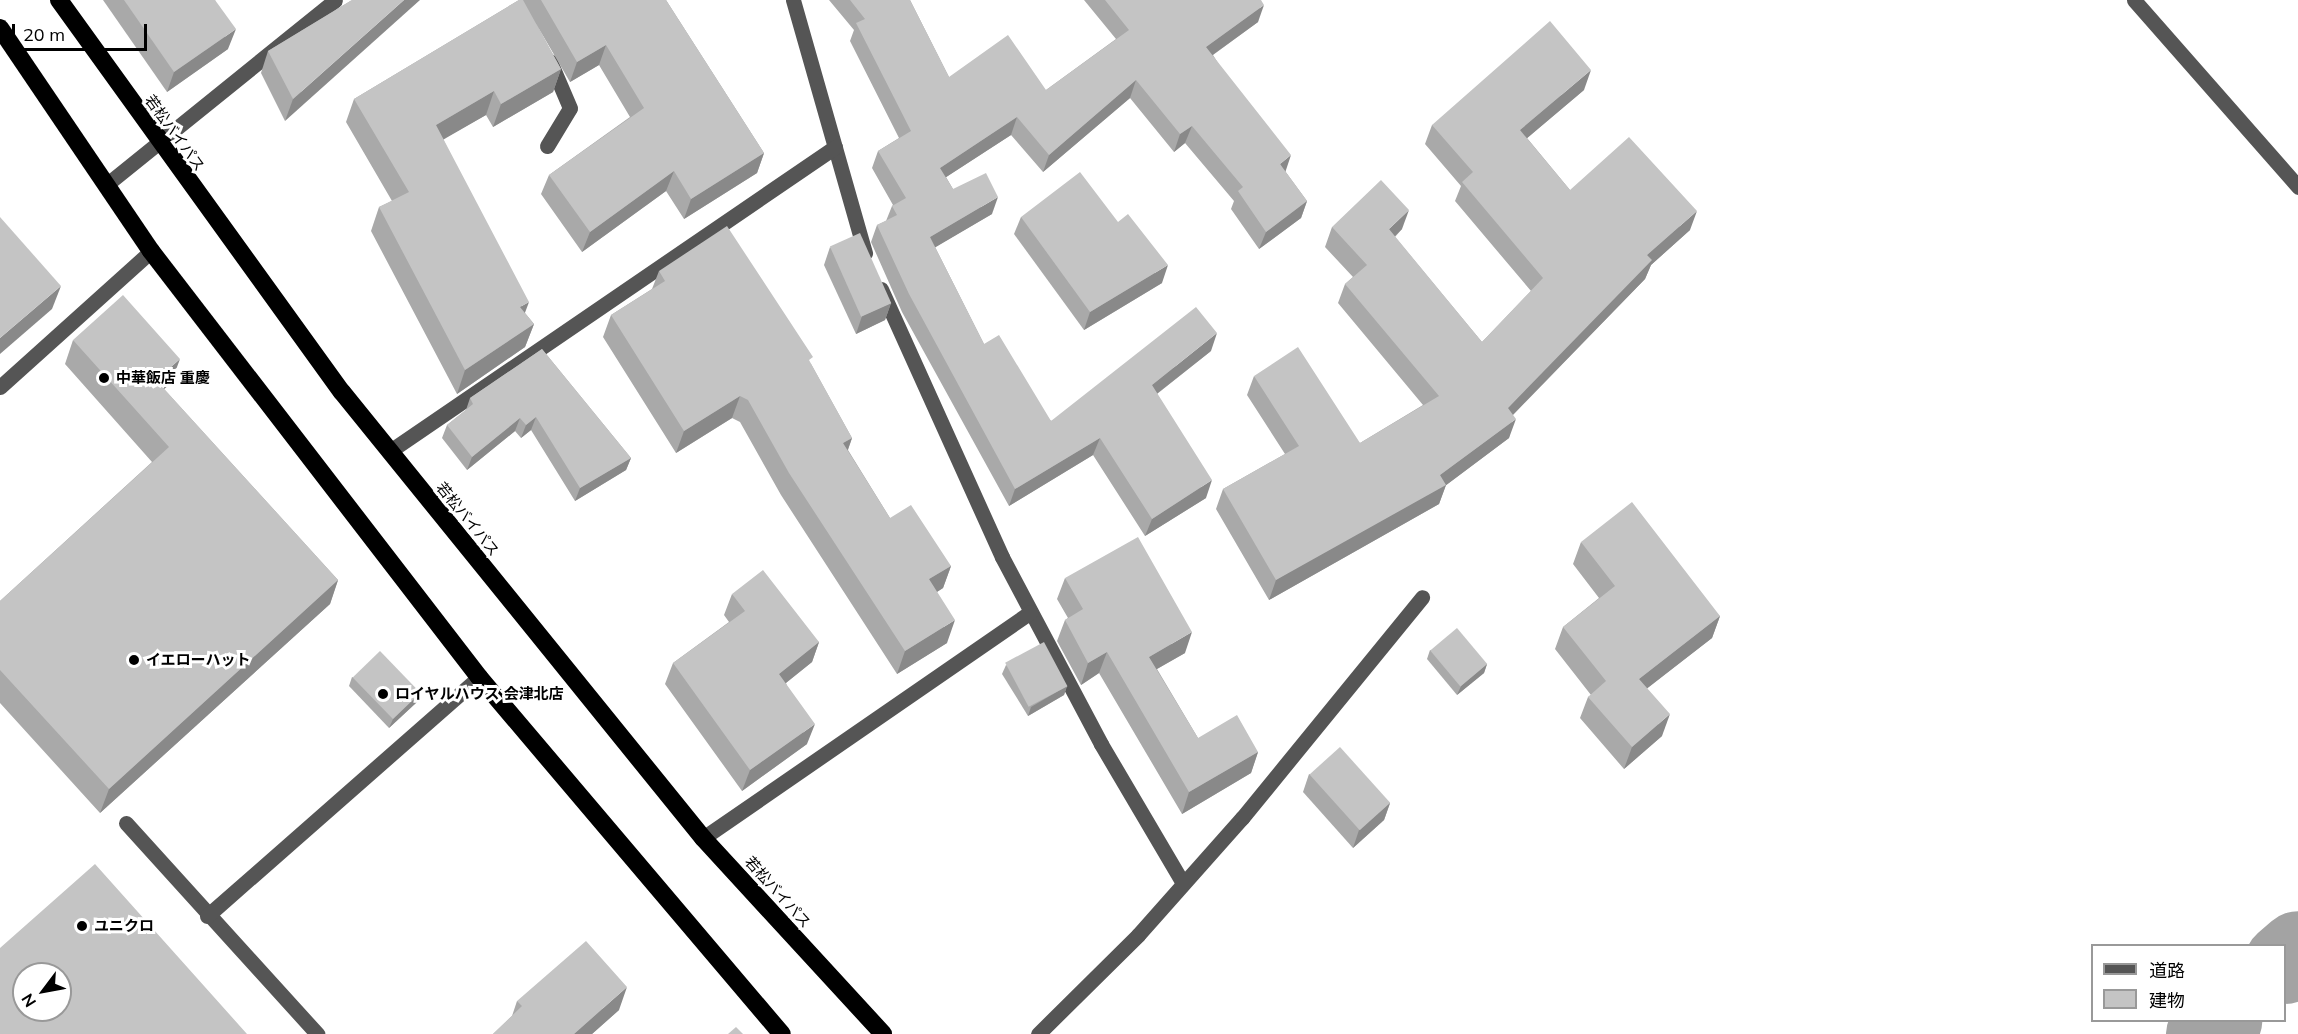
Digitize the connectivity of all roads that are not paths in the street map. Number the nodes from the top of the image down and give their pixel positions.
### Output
1 (59, 0) edge
2 (335, 0) edge
3 (793, 0) edge
4 (2134, 0) edge
5 (0, 28) edge
6 (541, 46) edge
7 (160, 146) junction
8 (547, 146) dead end
9 (835, 147) junction
10 (106, 185) junction
11 (2298, 187) edge
12 (151, 251) junction
13 (0, 387) edge
14 (390, 451) junction
15 (1422, 597) dead end
16 (1031, 612) junction
17 (480, 677) junction
18 (126, 823) dead end
19 (703, 838) junction
20 (1183, 883) junction
21 (207, 916) junction
22 (317, 1034) edge
23 (782, 1034) edge
24 (883, 1034) edge
25 (1038, 1034) edge

1 - 7 highway, 若松バイパス
2 - 7 street
3 - 9 street
4 - 11 street
5 - 10 highway
6 - 8 street
7 - 10 street
7 - 14 highway, 若松バイパス
9 - 14 street
9 - 16 street
10 - 12 highway
12 - 13 street
12 - 17 highway
14 - 19 highway, 若松バイパス
15 - 20 street
16 - 19 street
16 - 20 street
17 - 21 street
17 - 23 highway
18 - 21 street
19 - 24 highway, 若松バイパス
20 - 25 street
21 - 22 street

